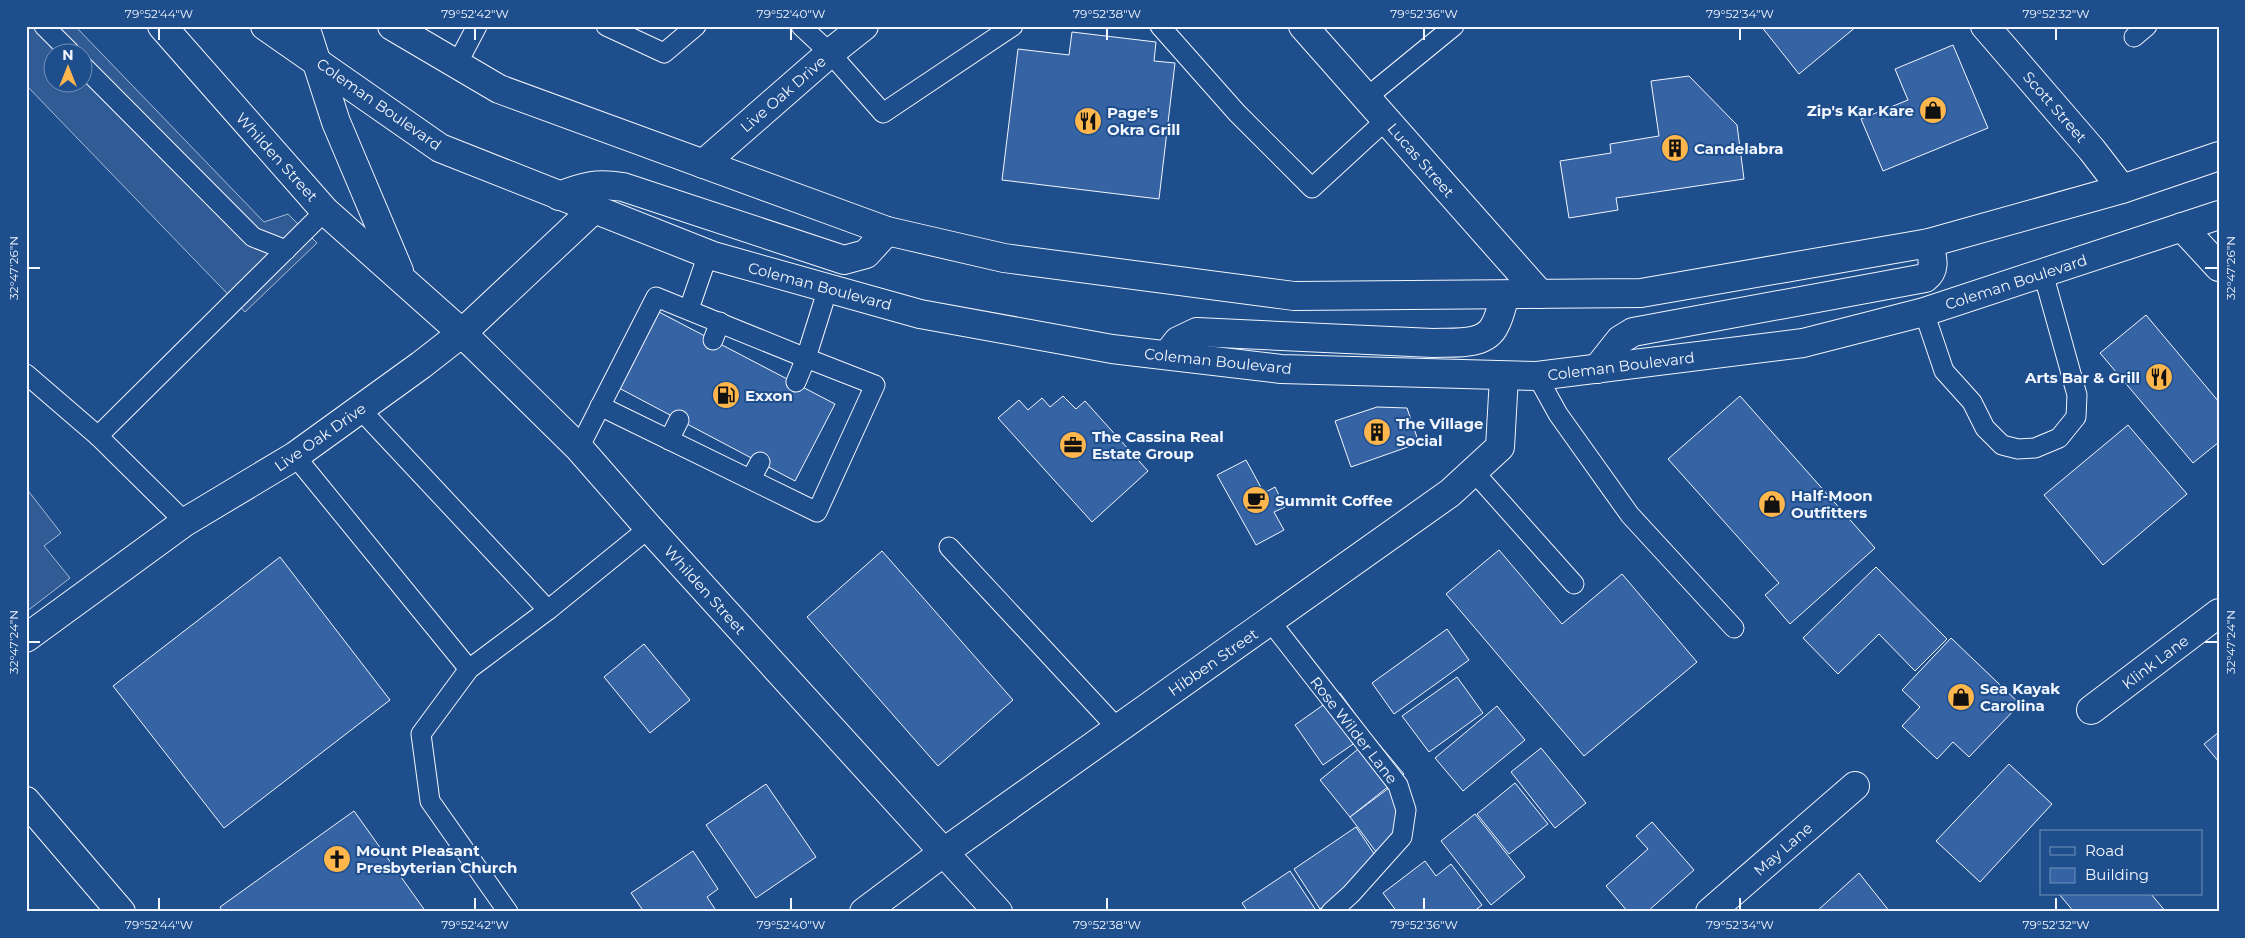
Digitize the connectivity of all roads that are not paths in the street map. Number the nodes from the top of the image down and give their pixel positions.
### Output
1 (44, 26) edge
2 (162, 26) edge
3 (265, 26) edge
4 (305, 26) edge
5 (392, 26) edge
6 (478, 26) edge
7 (606, 26) edge
8 (696, 26) edge
9 (801, 26) edge
10 (864, 26) edge
11 (1013, 26) edge
12 (1160, 26) edge
13 (1303, 26) edge
14 (1454, 26) edge
15 (1985, 26) edge
16 (60, 42) edge
17 (830, 53) junction
18 (314, 59) junction
19 (457, 64) junction
20 (92, 75) edge
21 (1366, 98) junction
22 (1386, 120) junction
23 (2219, 156) edge
24 (703, 164) junction
25 (2122, 189) junction
26 (559, 196) junction
27 (594, 209) junction
28 (325, 211) junction
29 (2219, 215) edge
30 (2182, 227) junction
31 (887, 231) junction
32 (1930, 243) junction
33 (286, 250) junction
34 (708, 254) junction
35 (2219, 267) edge
36 (2043, 273) junction
37 (402, 277) junction
38 (828, 288) junction
39 (1540, 294) junction
40 (1505, 295) junction
41 (689, 309) junction
42 (1924, 312) junction
43 (720, 322) junction
44 (462, 333) junction
45 (713, 340) dead end
46 (1167, 355) junction
47 (806, 358) junction
48 (1597, 369) junction
49 (26, 374) edge
50 (1537, 376) junction
51 (1504, 377) junction
52 (796, 382) dead end
53 (600, 406) junction
54 (360, 409) junction
55 (679, 420) dead end
56 (98, 436) junction
57 (669, 440) junction
58 (579, 448) junction
59 (295, 456) junction
60 (760, 462) dead end
61 (1475, 473) junction
62 (751, 479) junction
63 (185, 522) junction
64 (649, 528) junction
65 (949, 547) dead end
66 (1574, 584) dead end
67 (548, 610) junction
68 (2219, 613) edge
69 (1270, 621) junction
70 (1734, 628) dead end
71 (26, 638) edge
72 (469, 669) junction
73 (2090, 710) dead end
74 (1118, 729) junction
75 (1856, 786) dead end
76 (26, 801) edge
77 (944, 852) junction
78 (121, 912) edge
79 (508, 912) edge
80 (864, 912) edge
81 (998, 912) edge
82 (1331, 912) edge
83 (1710, 912) edge

1 - 16 lane
2 - 28 main road, Whilden Street
3 - 18 main road, Coleman Boulevard
4 - 18 main road, Whilden Street
5 - 19 main road
6 - 19 lane
7 - 8 lane
9 - 17 lane
10 - 17 main road, Live Oak Drive
11 - 17 lane
12 - 22 lane
13 - 21 main road, Lucas Street
14 - 21 lane
15 - 25 main road, Scott Street
17 - 24 main road, Live Oak Drive
18 - 26 main road, Coleman Boulevard
18 - 37 main road, Whilden Street
19 - 24 main road
20 - 33 lane
21 - 22 main road, Lucas Street
22 - 39 main road, Lucas Street
23 - 25 main road
24 - 31 main road
25 - 32 main road
26 - 27 main road, Coleman Boulevard
26 - 31 main road
27 - 34 main road, Coleman Boulevard
27 - 44 main road, Live Oak Drive
28 - 33 lane
28 - 37 main road, Whilden Street
29 - 30 main road, Coleman Boulevard
30 - 35 main road
30 - 36 main road, Coleman Boulevard
31 - 40 main road
32 - 39 main road
32 - 48 main road
33 - 56 lane
34 - 38 main road, Coleman Boulevard
34 - 41 lane
36 - 42 main road, Coleman Boulevard
36 - 42 lane
37 - 44 main road, Whilden Street
38 - 46 main road, Coleman Boulevard
38 - 47 lane
39 - 40 main road
40 - 46 main road
41 - 43 lane
41 - 53 lane
42 - 48 main road, Coleman Boulevard
43 - 45 lane
43 - 47 lane
44 - 54 main road, Live Oak Drive
44 - 58 main road, Whilden Street
46 - 51 main road, Coleman Boulevard
47 - 52 lane
47 - 62 lane
48 - 50 main road, Coleman Boulevard
49 - 56 lane
50 - 51 main road, Coleman Boulevard
50 - 70 lane
51 - 61 main road, Hibben Street
53 - 57 lane
53 - 58 lane
54 - 59 main road, Live Oak Drive
54 - 67 lane
55 - 57 lane
56 - 63 lane
57 - 62 lane
58 - 64 main road, Whilden Street
59 - 63 main road, Live Oak Drive
59 - 72 lane
60 - 62 lane
61 - 66 lane
61 - 69 main road, Hibben Street
63 - 71 main road, Live Oak Drive
64 - 67 lane
64 - 77 main road, Whilden Street
65 - 74 lane
67 - 72 lane
68 - 73 main road, Klink Lane
69 - 74 main road, Hibben Street
69 - 82 lane, Rose Wilder Lane
72 - 79 lane
74 - 77 main road, Hibben Street
75 - 83 main road, May Lane
76 - 78 main road
77 - 80 main road, Hibben Street
77 - 81 main road, Whilden Street

